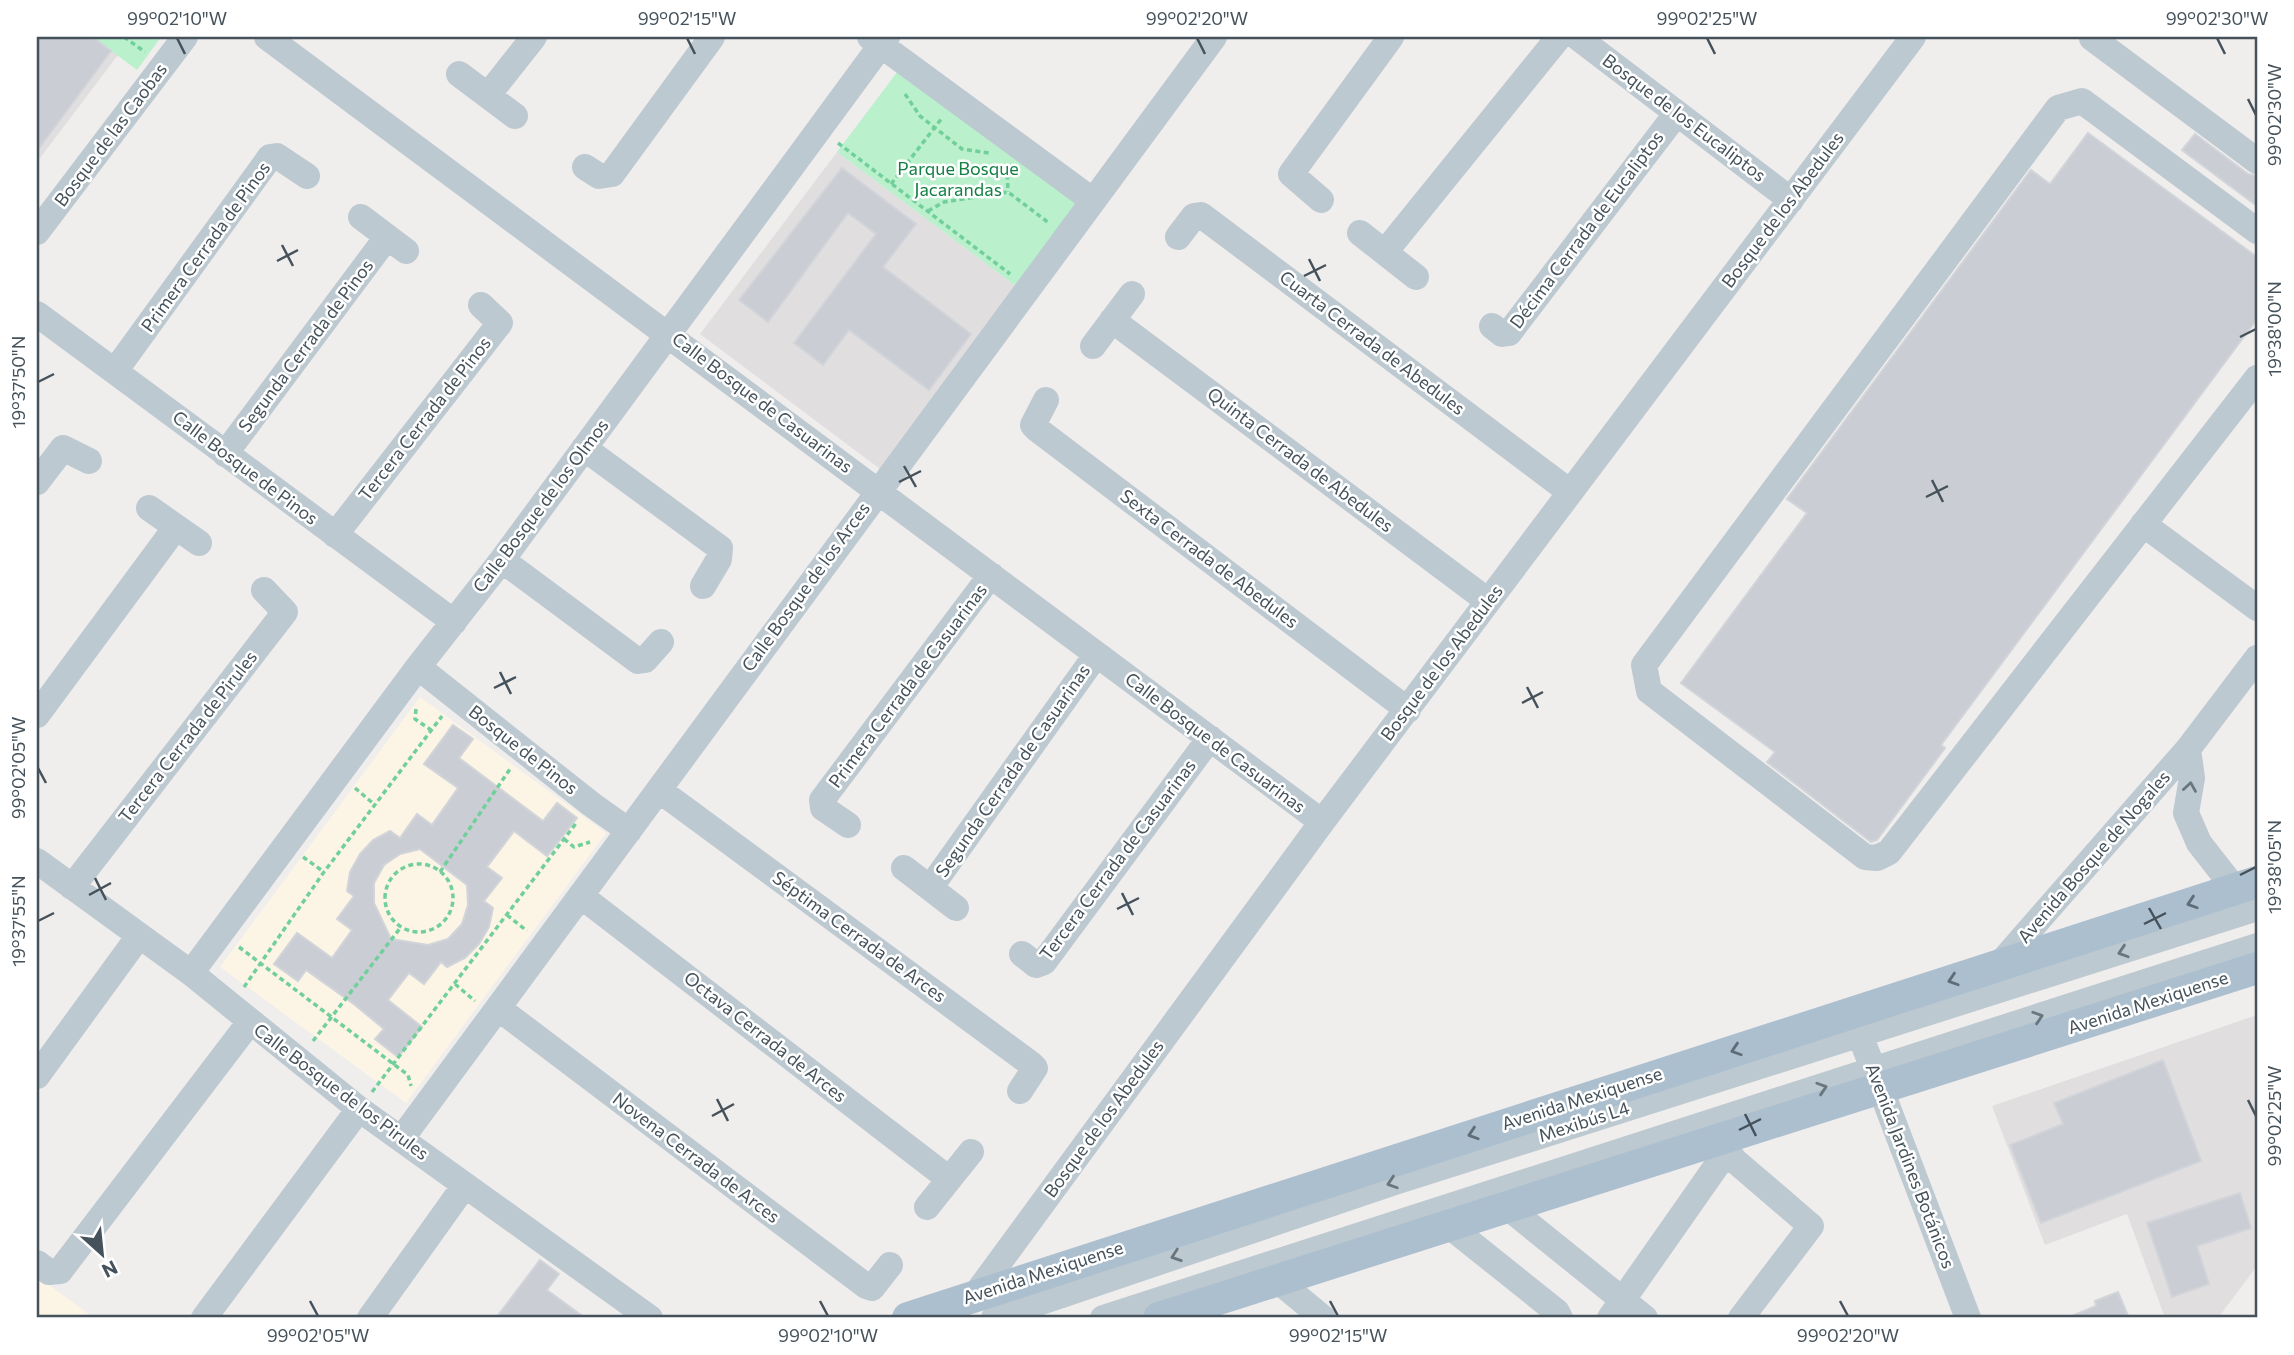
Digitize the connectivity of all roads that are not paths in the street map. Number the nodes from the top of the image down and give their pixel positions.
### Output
1 (185, 37) edge
2 (267, 37) edge
3 (534, 37) edge
4 (712, 37) edge
5 (1214, 37) edge
6 (1391, 37) edge
7 (1559, 37) edge
8 (1577, 37) edge
9 (1913, 37) edge
10 (2092, 38) edge
11 (879, 39) edge
12 (459, 74) dead end
13 (488, 95) junction
14 (1677, 113) junction
15 (515, 116) dead end
16 (2257, 161) edge
17 (585, 167) dead end
18 (307, 176) dead end
19 (1092, 200) junction
20 (1321, 200) dead end
21 (1791, 200) junction
22 (361, 217) dead end
23 (2257, 231) edge
24 (37, 232) edge
25 (1360, 233) dead end
26 (1178, 237) dead end
27 (1385, 253) junction
28 (1416, 276) dead end
29 (1132, 294) dead end
30 (481, 305) dead end
31 (37, 314) edge
32 (1112, 320) junction
33 (1492, 326) dead end
34 (668, 333) junction
35 (1093, 346) dead end
36 (116, 371) junction
37 (2257, 378) edge
38 (1046, 400) dead end
39 (584, 448) junction
40 (225, 454) junction
41 (89, 461) dead end
42 (37, 482) edge
43 (877, 489) junction
44 (1570, 492) junction
45 (149, 508) dead end
46 (2143, 524) junction
47 (176, 527) junction
48 (335, 535) junction
49 (199, 543) dead end
50 (502, 559) junction
51 (991, 575) junction
52 (703, 586) dead end
53 (264, 590) dead end
54 (1488, 601) junction
55 (2257, 608) edge
56 (454, 622) junction
57 (660, 642) dead end
58 (1096, 655) junction
59 (2257, 658) edge
60 (418, 667) junction
61 (1408, 710) junction
62 (37, 716) edge
63 (1210, 738) junction
64 (2188, 749) junction
65 (659, 790) junction
66 (1322, 822) junction
67 (848, 825) dead end
68 (629, 831) junction
69 (37, 861) edge
70 (904, 868) dead end
71 (72, 887) junction
72 (930, 888) junction
73 (2250, 893) edge
74 (581, 896) junction
75 (956, 908) dead end
76 (139, 936) junction
77 (2257, 946) edge
78 (1022, 954) dead end
79 (1999, 965) junction
80 (2257, 968) edge
81 (191, 973) junction
82 (498, 1008) junction
83 (240, 1014) junction
84 (1856, 1023) junction
85 (37, 1076) edge
86 (1877, 1080) junction
87 (1020, 1091) dead end
88 (359, 1109) junction
89 (401, 1138) junction
90 (1723, 1145) junction
91 (971, 1152) dead end
92 (949, 1179) junction
93 (465, 1185) junction
94 (1506, 1206) junction
95 (927, 1207) dead end
96 (1447, 1224) junction
97 (37, 1263) edge
98 (890, 1265) dead end
99 (1277, 1280) junction
100 (985, 1306) edge
101 (1218, 1307) edge
102 (1616, 1310) edge
103 (204, 1318) edge
104 (370, 1318) edge
105 (650, 1318) edge
106 (908, 1318) edge
107 (1103, 1318) edge
108 (1158, 1318) edge
109 (1323, 1318) edge
110 (1560, 1318) edge
111 (1645, 1318) edge
112 (1741, 1318) edge
113 (1968, 1318) edge

1 - 24 street, Bosque de las Caobas
2 - 34 street, Calle Bosque de Casuarinas
3 - 13 street
4 - 17 street
5 - 19 street, Calle Bosque de los Arces
6 - 20 street
7 - 27 street
8 - 14 street, Bosque de los Eucaliptos
9 - 21 street, Bosque de los Abedules
10 - 16 street
11 - 19 street
11 - 34 street, Calle Bosque de los Olmos
12 - 13 street
13 - 15 street
14 - 21 street, Bosque de los Eucaliptos
14 - 33 street, Décima Cerrada de Eucaliptos
18 - 36 street, Primera Cerrada de Pinos
19 - 43 street, Calle Bosque de los Arces
21 - 44 street, Bosque de los Abedules
22 - 40 street, Segunda Cerrada de Pinos
23 - 46 street
25 - 27 street
26 - 44 street, Cuarta Cerrada de Abedules
27 - 28 street
29 - 32 street
30 - 48 street, Tercera Cerrada de Pinos
31 - 36 street, Calle Bosque de Pinos
32 - 35 street
32 - 54 street, Quinta Cerrada de Abedules
34 - 39 street, Calle Bosque de los Olmos
34 - 43 street, Calle Bosque de Casuarinas
36 - 40 street, Calle Bosque de Pinos
37 - 46 street
38 - 61 street, Sexta Cerrada de Abedules
39 - 50 street, Calle Bosque de los Olmos
39 - 52 street
40 - 48 street, Calle Bosque de Pinos
41 - 42 street
43 - 51 street, Calle Bosque de Casuarinas
43 - 65 street, Calle Bosque de los Arces
44 - 54 street, Bosque de los Abedules
45 - 47 street
46 - 55 street
47 - 49 street
47 - 62 street
48 - 56 street, Calle Bosque de Pinos
50 - 56 street, Calle Bosque de los Olmos
50 - 57 street
51 - 58 street, Calle Bosque de Casuarinas
51 - 67 street, Primera Cerrada de Casuarinas
53 - 71 street, Tercera Cerrada de Pirules
54 - 61 street, Bosque de los Abedules
56 - 60 street, Calle Bosque de los Olmos
58 - 63 street, Calle Bosque de Casuarinas
58 - 72 street, Segunda Cerrada de Casuarinas
59 - 64 street, Avenida Bosque de Nogales
60 - 68 street, Bosque de Pinos
60 - 81 street, Calle Bosque de los Olmos
61 - 66 street, Bosque de los Abedules
63 - 66 street, Calle Bosque de Casuarinas
63 - 78 street, Tercera Cerrada de Casuarinas
73 -> 64 street, Avenida Bosque de Nogales
64 - 79 street, Avenida Bosque de Nogales
65 - 68 street, Calle Bosque de los Arces
65 - 87 street, Séptima Cerrada de Arces
66 - 100 street, Bosque de los Abedules
68 - 74 street, Calle Bosque de los Arces
69 - 71 street, Calle Bosque de los Pirules
70 - 72 street, Segunda Cerrada de Casuarinas
71 - 76 street, Calle Bosque de los Pirules
72 - 75 street, Segunda Cerrada de Casuarinas
73 -> 79 main road, Avenida Mexiquense
73 -> 84 street
74 - 82 street, Calle Bosque de los Arces
74 - 92 street, Octava Cerrada de Arces
76 - 81 street, Calle Bosque de los Pirules
76 - 85 street
86 -> 77 street
79 -> 84 main road, Avenida Mexiquense
80 - 86 main road, Avenida Mexiquense
81 - 83 street, Calle Bosque de los Pirules
82 - 89 street, Calle Bosque de los Arces
82 - 98 street, Novena Cerrada de Arces
83 - 88 street, Calle Bosque de los Pirules
83 - 97 street
84 - 86 street, Avenida Jardines Botánicos
84 -> 100 main road, Avenida Mexiquense
86 - 90 main road, Avenida Mexiquense
107 -> 86 street
86 - 113 street, Avenida Jardines Botánicos
88 - 89 street, Calle Bosque de los Pirules
88 - 103 street
89 - 93 street, Calle Bosque de los Pirules
90 - 94 main road, Avenida Mexiquense
90 - 102 street
90 - 112 street
91 - 92 street
92 - 95 street
93 - 104 street
93 - 105 street, Calle Bosque de los Pirules
94 - 96 main road, Avenida Mexiquense
94 - 102 street
96 - 99 main road, Avenida Mexiquense
96 - 110 street
99 - 101 main road, Avenida Mexiquense
99 - 109 street
100 - 106 main road, Avenida Mexiquense
101 - 108 main road, Avenida Mexiquense
102 - 111 street

